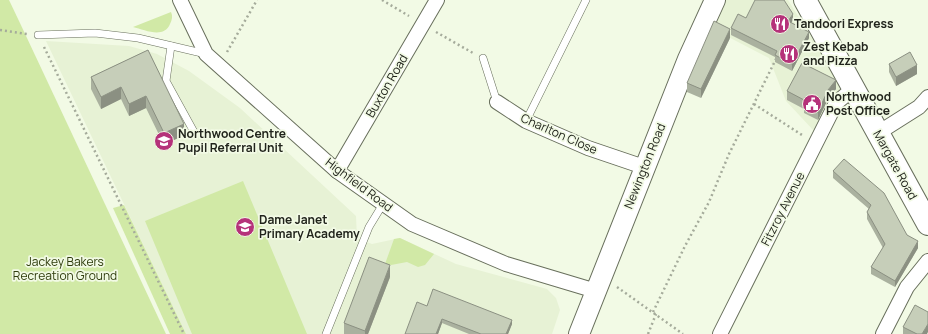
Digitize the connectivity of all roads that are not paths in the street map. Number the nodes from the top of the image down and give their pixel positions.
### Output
1 (180, 0) edge
2 (437, 0) edge
3 (586, 0) edge
4 (715, 0) edge
5 (805, 0) edge
6 (38, 35) road end
7 (171, 46) junction
8 (206, 54) junction
9 (483, 58) road end
10 (853, 88) junction
11 (928, 97) edge
12 (497, 102) joint
13 (526, 121) junction
14 (194, 132) dead end
15 (878, 133) junction
16 (644, 167) junction
17 (337, 171) junction
18 (383, 204) junction
19 (928, 224) edge
20 (928, 261) edge
21 (598, 284) junction
22 (326, 334) edge
23 (578, 334) edge
24 (720, 334) edge
25 (883, 334) edge

1 - 8 street, Highfield Road
2 - 17 street, Buxton Road
3 - 13 lane
4 - 16 main road, Newington Road
5 - 10 main road, Margate Road
6 - 7 lane
7 - 8 lane
7 - 14 lane
8 - 17 street, Highfield Road
9 - 12 lane, Charlton Close
10 - 15 main road, Margate Road
10 - 24 street, Fitzroy Avenue
11 - 15 street
12 - 13 street, Charlton Close
13 - 16 street, Charlton Close
15 - 19 main road, Margate Road
16 - 21 main road, Newington Road
17 - 18 street, Highfield Road
18 - 21 street, Highfield Road
18 - 22 lane
20 - 25 street
21 - 23 main road, Newington Road

